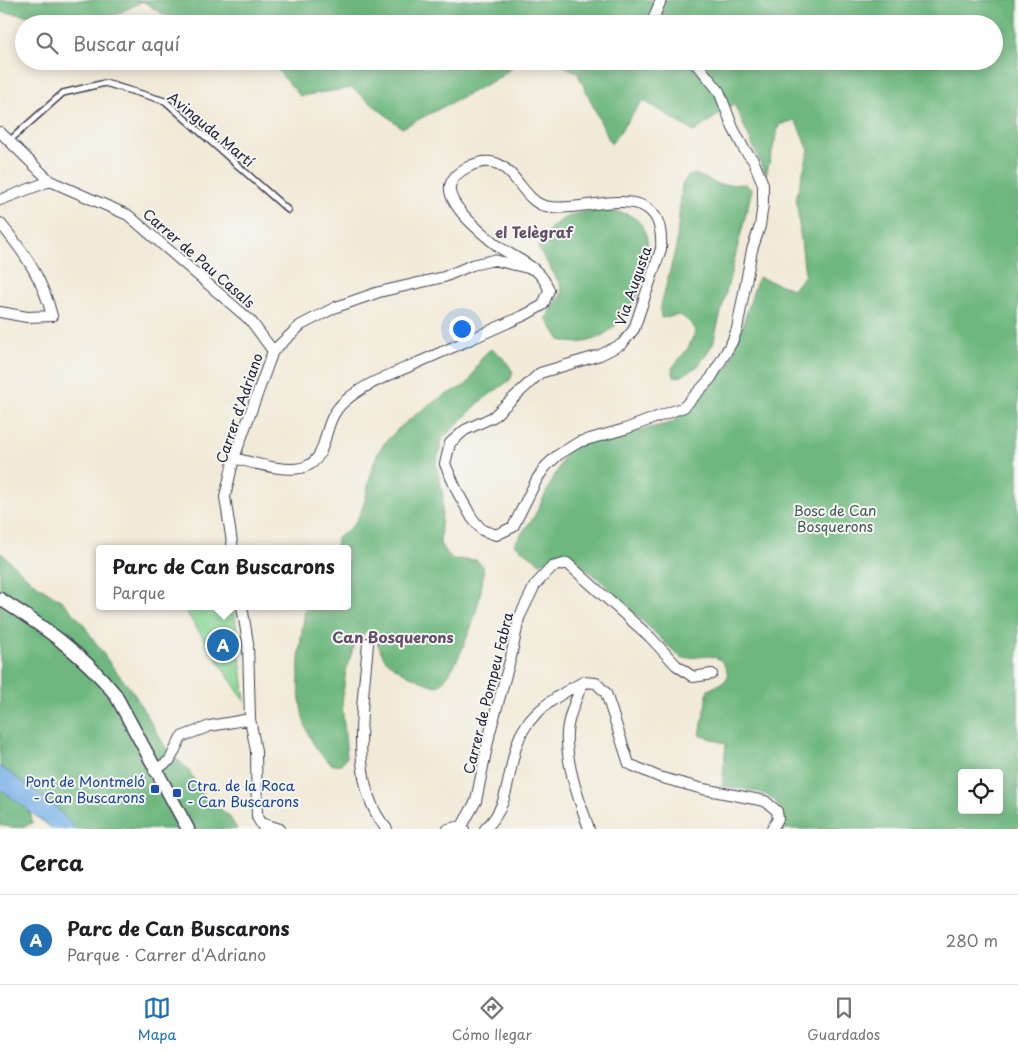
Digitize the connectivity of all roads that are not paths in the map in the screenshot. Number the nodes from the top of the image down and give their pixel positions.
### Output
1 (661, 0) edge
2 (654, 15) edge
3 (703, 70) edge
4 (0, 132) edge
5 (9, 141) junction
6 (50, 181) junction
7 (0, 200) edge
8 (288, 210) dead end
9 (0, 223) edge
10 (535, 270) junction
11 (0, 312) edge
12 (273, 351) junction
13 (234, 458) junction
14 (232, 545) edge
15 (0, 599) edge
16 (243, 610) edge
17 (368, 643) dead end
18 (712, 674) dead end
19 (583, 682) junction
20 (250, 719) junction
21 (154, 771) junction
22 (185, 824) edge
23 (262, 826) edge
24 (463, 828) edge
25 (280, 829) edge
26 (387, 829) edge
27 (448, 829) edge
28 (485, 829) edge
29 (589, 829) edge
30 (772, 829) edge

1 - 2 street
3 - 10 street, Via Augusta
4 - 5 street, Carrer de Pau Casals
5 - 6 street, Carrer de Pau Casals
5 - 8 lane, Avinguda Martí
6 - 7 street
6 - 12 street, Carrer de Pau Casals
9 - 11 street
10 - 12 street, Carrer d'Adriano
10 - 13 street, Via Augusta
12 - 13 street, Carrer d'Adriano
13 - 14 street, Carrer d'Adriano
15 - 21 street
16 - 20 street
17 - 26 street
18 - 24 street, Carrer de Pompeu Fabra
19 - 28 street
19 - 29 street
19 - 30 street
20 - 21 street
20 - 23 street
21 - 22 street
23 - 25 street
24 - 27 street

